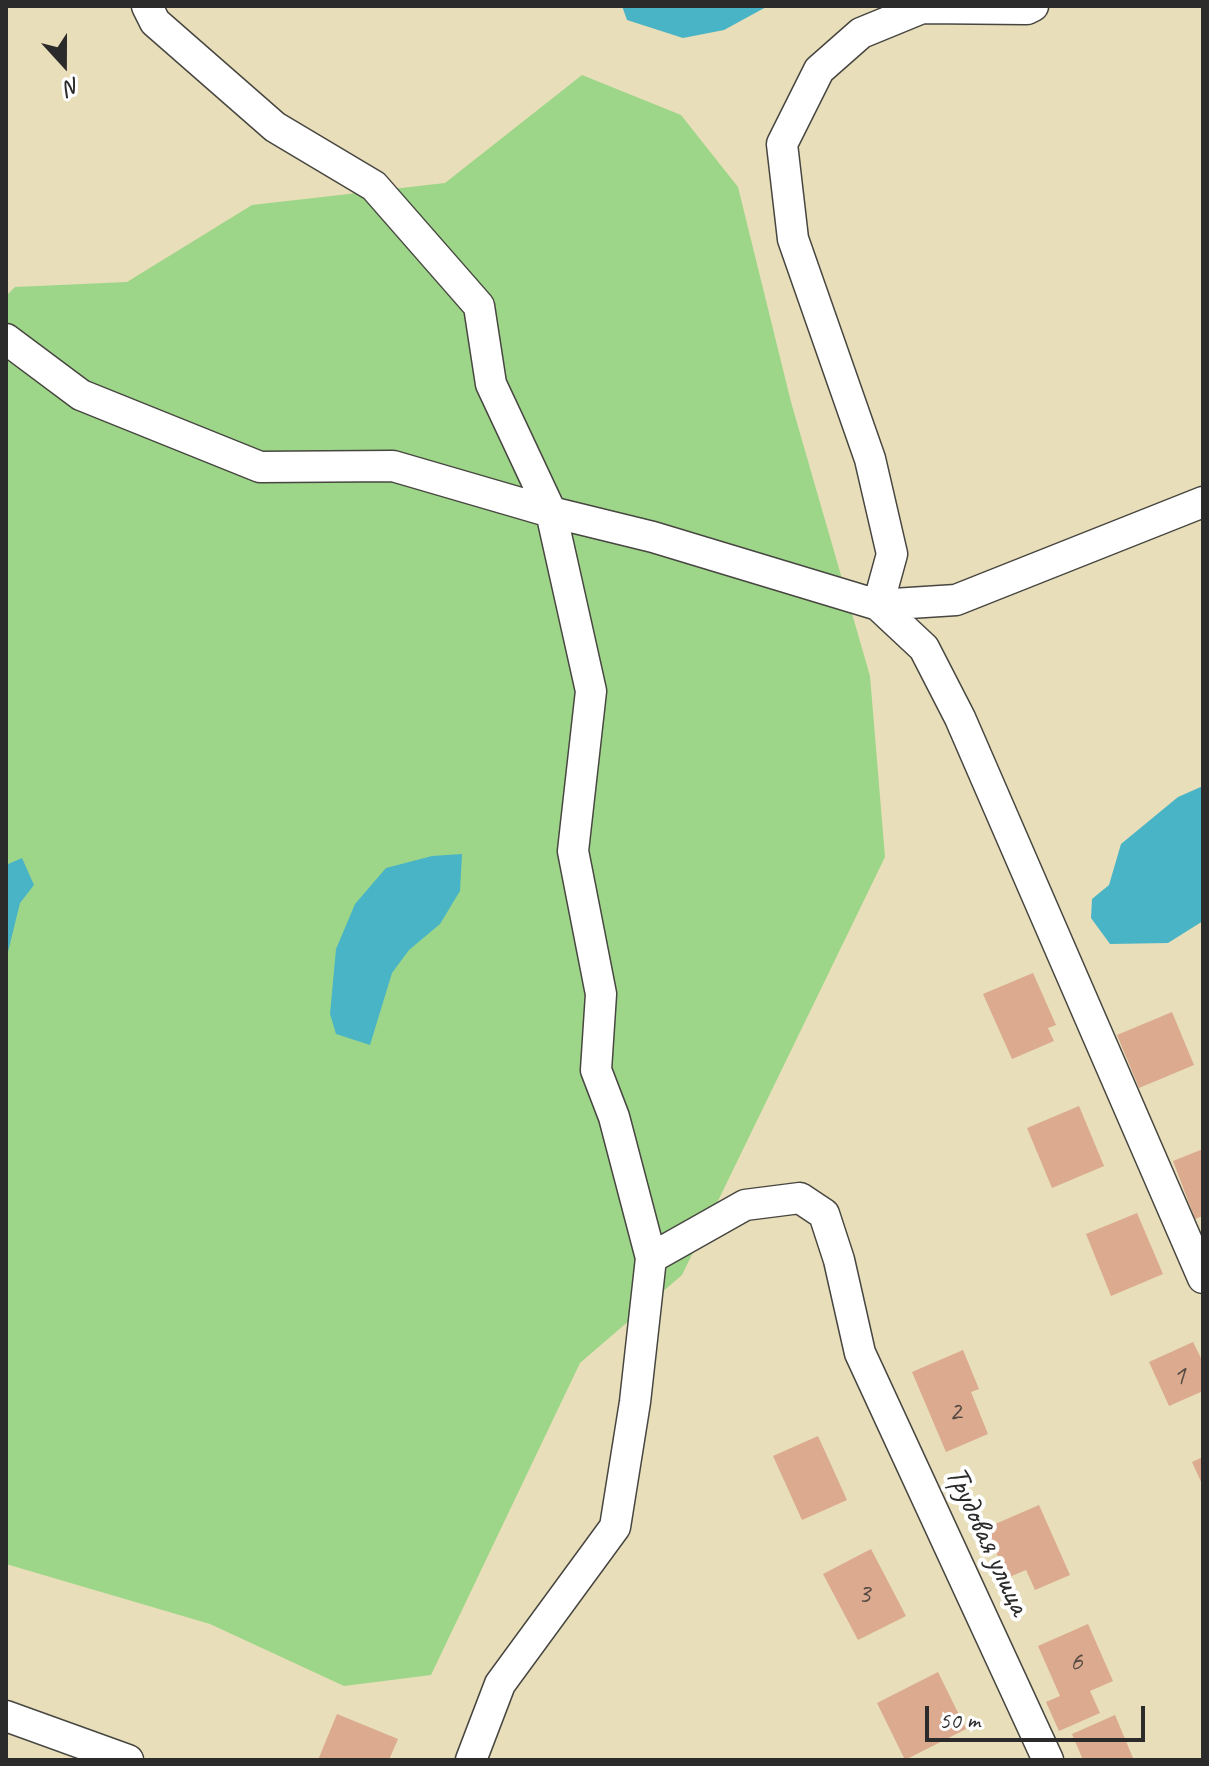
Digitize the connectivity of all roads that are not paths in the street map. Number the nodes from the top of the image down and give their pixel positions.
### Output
1 (147, 6) edge
2 (1033, 6) edge
3 (958, 8) edge
4 (6, 339) edge
5 (1203, 502) edge
6 (551, 512) junction
7 (878, 605) junction
8 (651, 1258) junction
9 (1203, 1278) edge
10 (6, 1716) edge
11 (128, 1760) edge
12 (471, 1760) edge
13 (1048, 1760) edge

1 - 6 street
2 - 3 street
3 - 7 street
4 - 6 street
5 - 7 street
6 - 7 street
6 - 8 street
7 - 9 street
8 - 12 street
8 - 13 street, Трудовая улица
10 - 11 street

